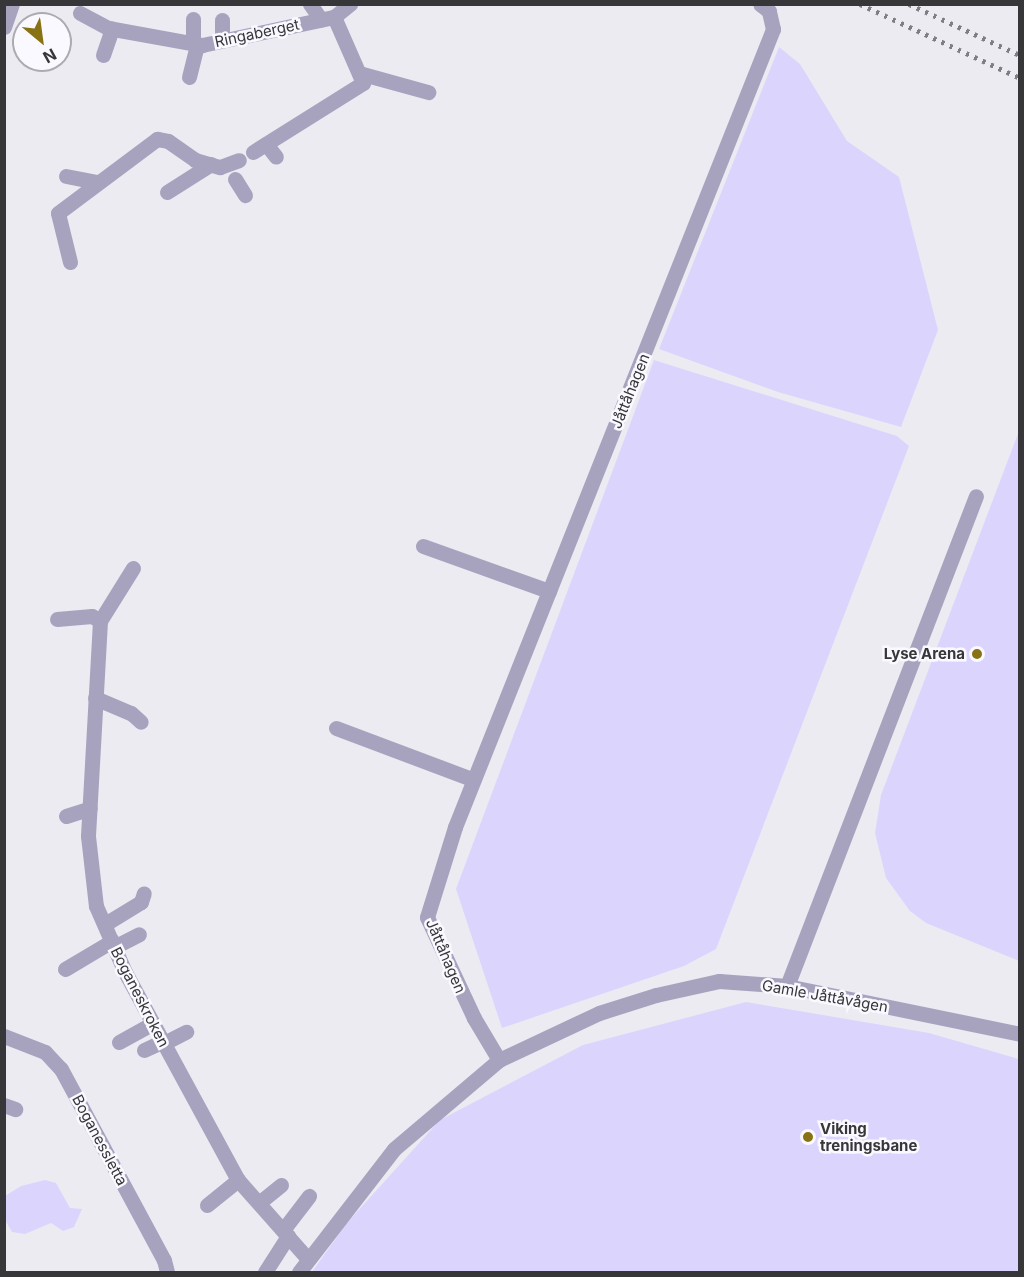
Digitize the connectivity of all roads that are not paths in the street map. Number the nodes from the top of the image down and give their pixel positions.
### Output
1 (12, 4) edge
2 (310, 4) edge
3 (350, 4) edge
4 (760, 4) edge
5 (80, 13) dead end
6 (327, 18) junction
7 (193, 19) dead end
8 (222, 20) dead end
9 (4, 27) edge
10 (110, 28) junction
11 (222, 40) junction
12 (195, 43) junction
13 (104, 55) dead end
14 (359, 73) junction
15 (189, 77) dead end
16 (428, 92) dead end
17 (276, 157) dead end
18 (239, 160) dead end
19 (211, 164) junction
20 (66, 176) dead end
21 (235, 179) dead end
22 (98, 182) junction
23 (167, 192) dead end
24 (245, 195) dead end
25 (70, 262) dead end
26 (976, 496) dead end
27 (423, 546) dead end
28 (133, 568) dead end
29 (549, 591) junction
30 (57, 619) dead end
31 (100, 621) junction
32 (95, 696) junction
33 (141, 722) dead end
34 (336, 728) dead end
35 (474, 780) junction
36 (90, 808) junction
37 (66, 816) dead end
38 (144, 893) dead end
39 (105, 924) junction
40 (139, 934) dead end
41 (113, 944) junction
42 (65, 969) dead end
43 (787, 986) junction
44 (153, 1023) junction
45 (186, 1032) dead end
46 (1020, 1034) edge
47 (4, 1036) edge
48 (118, 1042) dead end
49 (163, 1042) junction
50 (144, 1050) dead end
51 (499, 1060) junction
52 (238, 1180) junction
53 (281, 1185) dead end
54 (309, 1196) dead end
55 (260, 1202) junction
56 (207, 1205) dead end
57 (286, 1233) junction
58 (308, 1259) junction
59 (166, 1272) edge
60 (265, 1272) edge
61 (299, 1272) edge

1 - 9 street
2 - 6 street
3 - 6 street, Ringaberget
4 - 29 street, Jåttåhagen
5 - 10 street, Ringaberget
6 - 11 street, Ringaberget
6 - 14 street
7 - 12 street
8 - 11 street
10 - 12 street, Ringaberget
10 - 13 street
11 - 12 street, Ringaberget
12 - 15 street
14 - 16 street
14 - 17 street
18 - 19 street
19 - 22 street
19 - 23 street
20 - 22 street
21 - 24 street
22 - 25 street
26 - 43 street
27 - 29 street
28 - 31 street
29 - 35 street, Jåttåhagen
30 - 31 street
31 - 32 street, Boganeskroken
32 - 33 street
32 - 36 street, Boganeskroken
34 - 35 street
35 - 51 street, Jåttåhagen
36 - 37 street
36 - 39 street, Boganeskroken
38 - 39 street
39 - 41 street, Boganeskroken
40 - 41 street
41 - 42 street
41 - 44 street, Boganeskroken
43 - 46 street, Gamle Jåttåvågen
43 - 51 street, Gamle Jåttåvågen
44 - 48 street
44 - 49 street, Boganeskroken
45 - 49 street
47 - 59 street, Boganessletta
49 - 50 street
49 - 52 street, Boganeskroken
51 - 58 street, Gamle Jåttåvågen
52 - 55 street, Boganeskroken
52 - 56 street
53 - 55 street
54 - 57 street
55 - 57 street, Boganeskroken
57 - 58 street, Boganeskroken
57 - 60 street
58 - 61 street, Gamle Jåttåvågen

